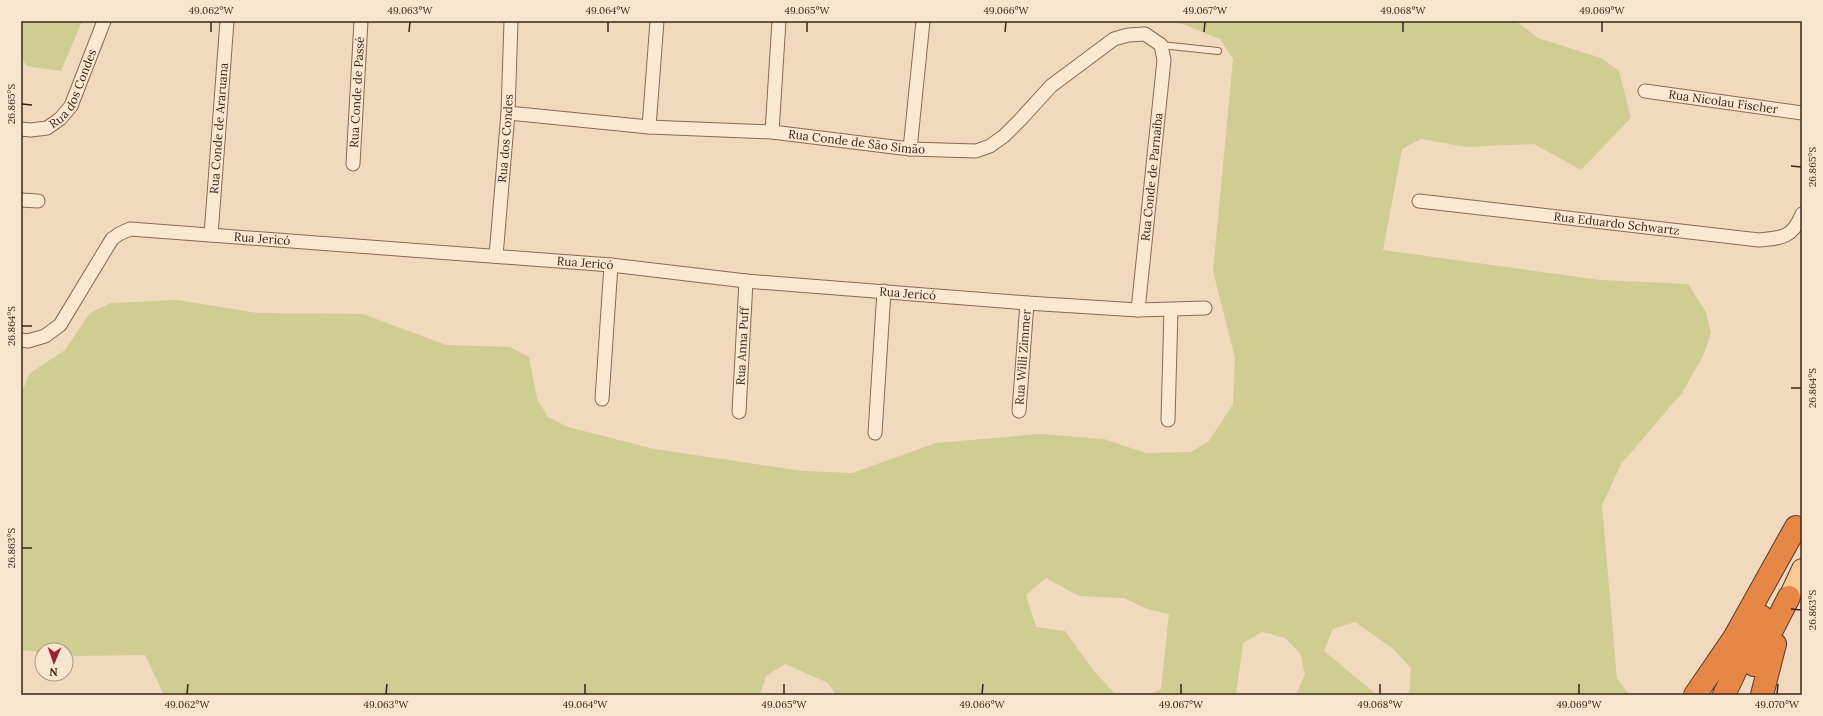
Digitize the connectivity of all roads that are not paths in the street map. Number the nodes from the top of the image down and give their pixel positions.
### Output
1 (104, 21) edge
2 (227, 21) edge
3 (361, 21) edge
4 (511, 21) edge
5 (657, 21) edge
6 (779, 21) edge
7 (923, 21) edge
8 (1161, 45) junction
9 (1218, 51) dead end
10 (1646, 91) dead end
11 (1802, 112) edge
12 (508, 113) junction
13 (649, 127) junction
14 (21, 128) edge
15 (772, 132) junction
16 (910, 149) junction
17 (353, 164) dead end
18 (21, 200) edge
19 (38, 201) dead end
20 (1419, 201) dead end
21 (1802, 214) edge
22 (211, 235) junction
23 (496, 256) junction
24 (611, 265) junction
25 (746, 281) junction
26 (884, 291) junction
27 (1027, 303) junction
28 (1205, 308) dead end
29 (1138, 310) junction
30 (1171, 310) junction
31 (21, 340) edge
32 (602, 399) dead end
33 (1019, 411) dead end
34 (739, 412) dead end
35 (1168, 420) dead end
36 (875, 433) dead end
37 (1799, 521) edge
38 (1802, 569) edge
39 (1789, 597) junction
40 (1695, 695) edge
41 (1724, 695) edge
42 (1738, 695) edge
43 (1762, 695) edge

1 - 14 street, Rua dos Condes
2 - 22 street, Rua Conde de Araruana
3 - 17 street, Rua Conde de Passé
4 - 12 street, Rua dos Condes
5 - 13 street
6 - 15 street
7 - 16 street
8 - 9 lane
8 - 16 street, Rua Conde de São Simão
8 - 29 street, Rua Conde de Parnaíba
10 - 11 street, Rua Nicolau Fischer
12 - 13 street, Rua Conde de São Simão
12 - 23 street, Rua dos Condes
13 - 15 street, Rua Conde de São Simão
15 - 16 street, Rua Conde de São Simão
18 - 19 street
20 - 21 street, Rua Eduardo Schwartz
22 - 23 street, Rua Jericó
22 - 31 street, Rua Jericó
23 - 24 street, Rua Jericó
24 - 25 street, Rua Jericó
24 - 32 street
25 - 26 street, Rua Jericó
25 - 34 street, Rua Anna Puff
26 - 27 street, Rua Jericó
26 - 36 street
27 - 29 street, Rua Jericó
27 - 33 street, Rua Willi Zimmer
28 - 30 street, Rua Jericó
29 - 30 street, Rua Jericó
30 - 35 street
37 - 40 highway
37 - 41 highway
38 - 39 main road
39 - 42 highway
39 - 43 highway

